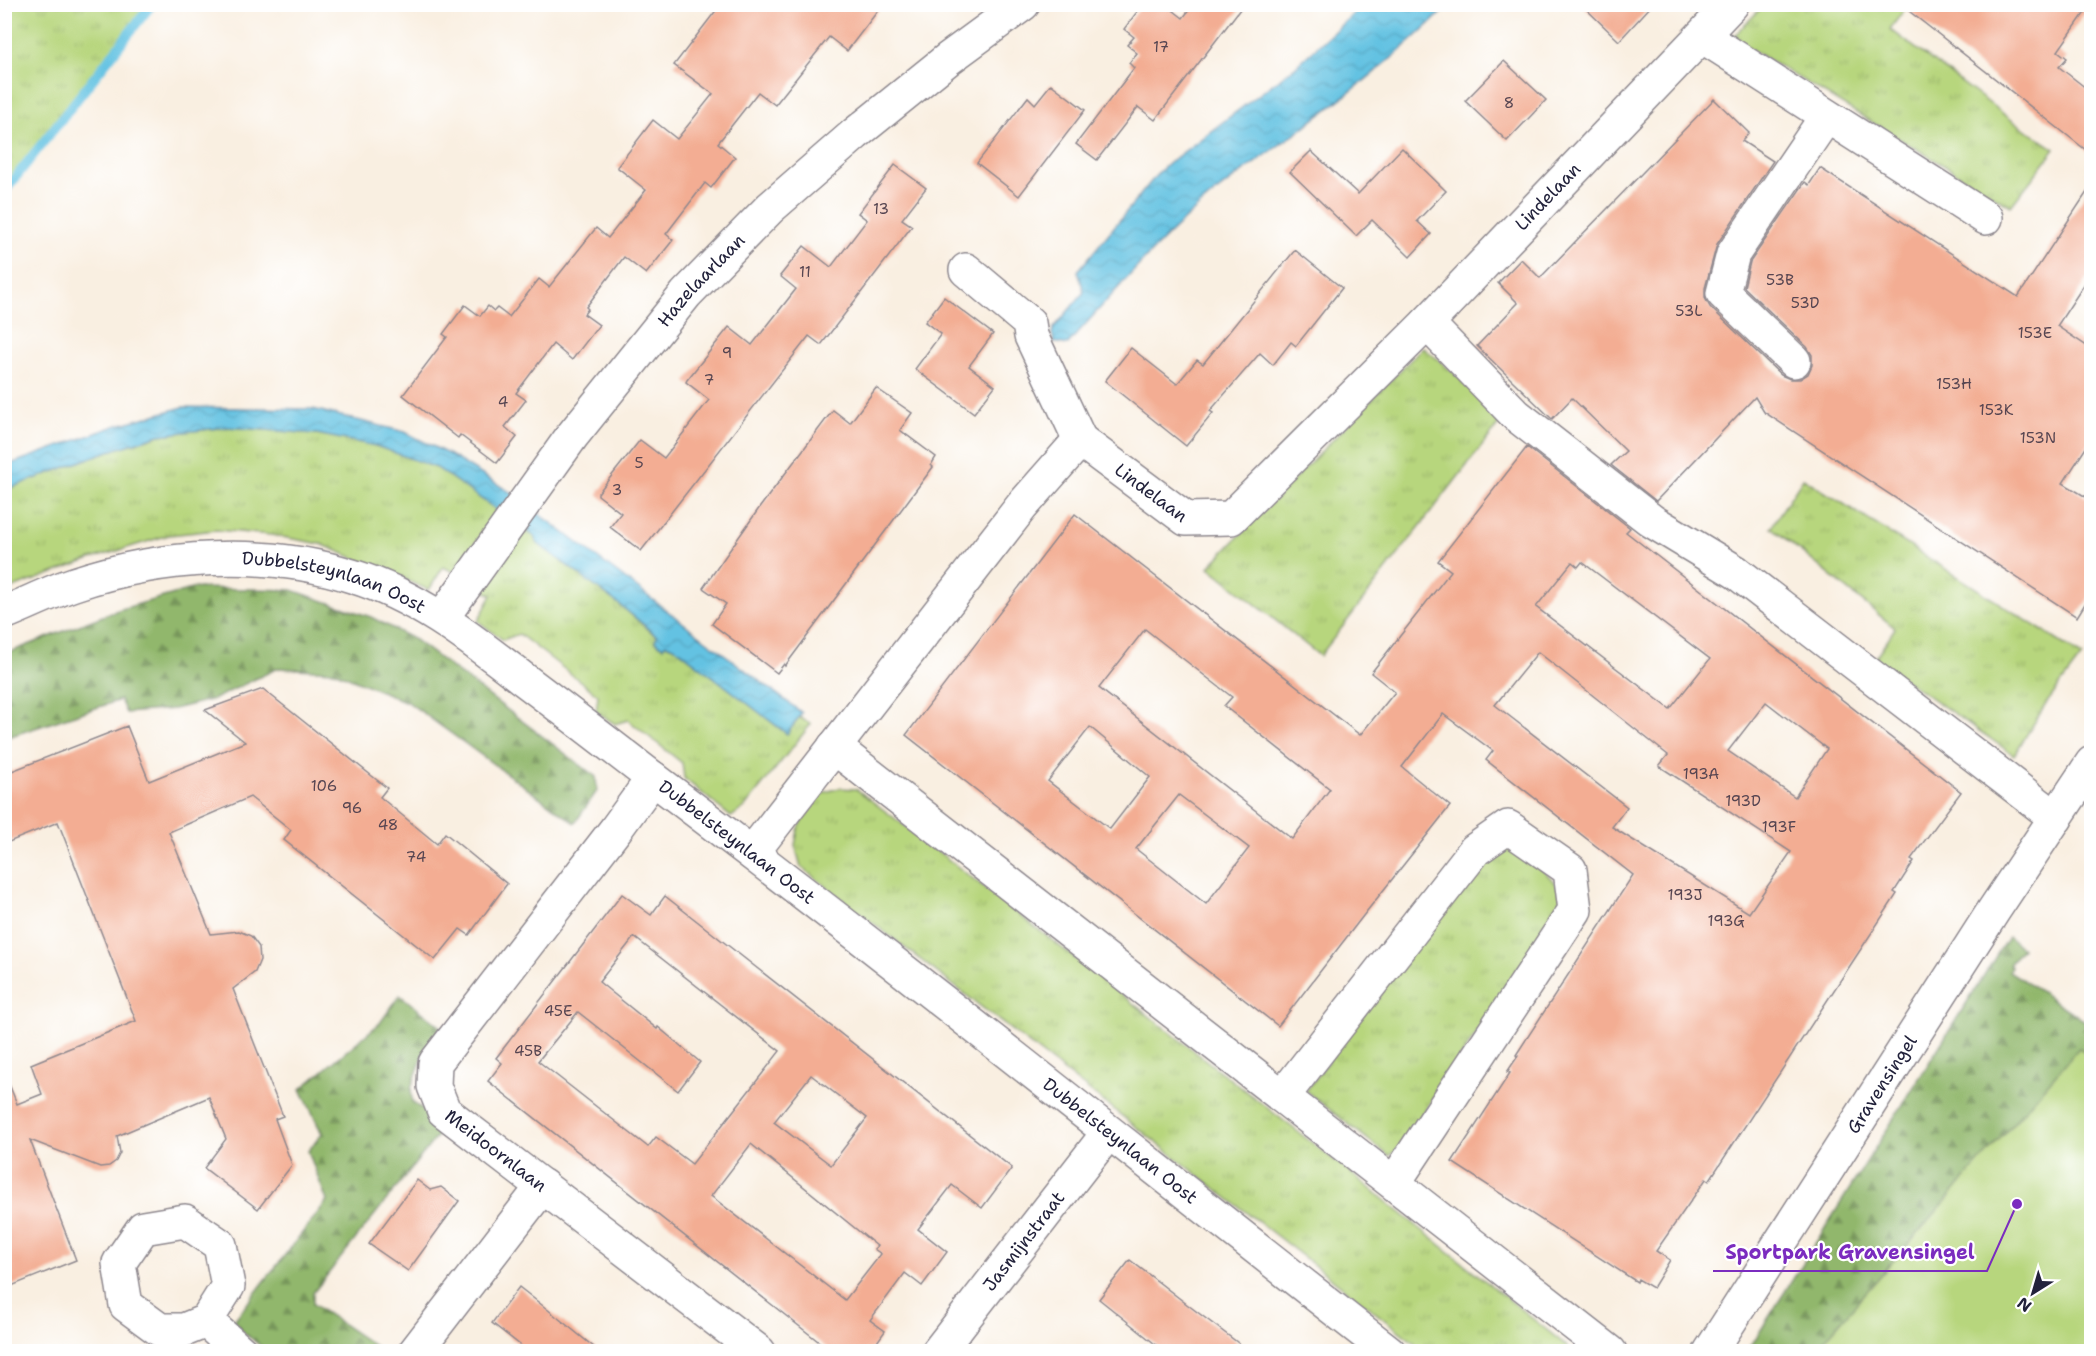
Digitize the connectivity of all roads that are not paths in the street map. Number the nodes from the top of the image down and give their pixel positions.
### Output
1 (1023, 4) edge
2 (1732, 4) edge
3 (1702, 36) junction
4 (1826, 117) junction
5 (1986, 218) dead end
6 (966, 270) dead end
7 (1426, 323) junction
8 (1794, 361) dead end
9 (1080, 440) junction
10 (4, 613) edge
11 (442, 618) junction
12 (834, 747) junction
13 (2091, 763) edge
14 (653, 778) junction
15 (2056, 818) junction
16 (752, 853) junction
17 (1283, 1096) junction
18 (1108, 1133) junction
19 (1394, 1183) junction
20 (543, 1186) junction
21 (206, 1321) dead end
22 (241, 1352) edge
23 (414, 1352) edge
24 (759, 1352) edge
25 (938, 1352) edge
26 (1389, 1352) edge
27 (1610, 1352) edge
28 (1710, 1352) edge

1 - 11 street, Hazelaarlaan
2 - 3 street, Lindelaan
3 - 4 street
3 - 7 street, Lindelaan
4 - 5 street
4 - 8 street
6 - 9 street
7 - 9 street, Lindelaan
7 - 15 street
9 - 12 street
10 - 11 street, Dubbelsteynlaan Oost
11 - 14 street, Dubbelsteynlaan Oost
12 - 16 street
12 - 17 street
13 - 15 street, Gravensingel
14 - 16 street, Dubbelsteynlaan Oost
14 - 20 street, Meidoornlaan
15 - 28 street, Gravensingel
16 - 18 street, Dubbelsteynlaan Oost
17 - 19 street
17 - 19 street
18 - 25 street, Jasmijnstraat
18 - 26 street, Dubbelsteynlaan Oost
19 - 27 street
20 - 23 street
20 - 24 street, Meidoornlaan
21 - 22 street

